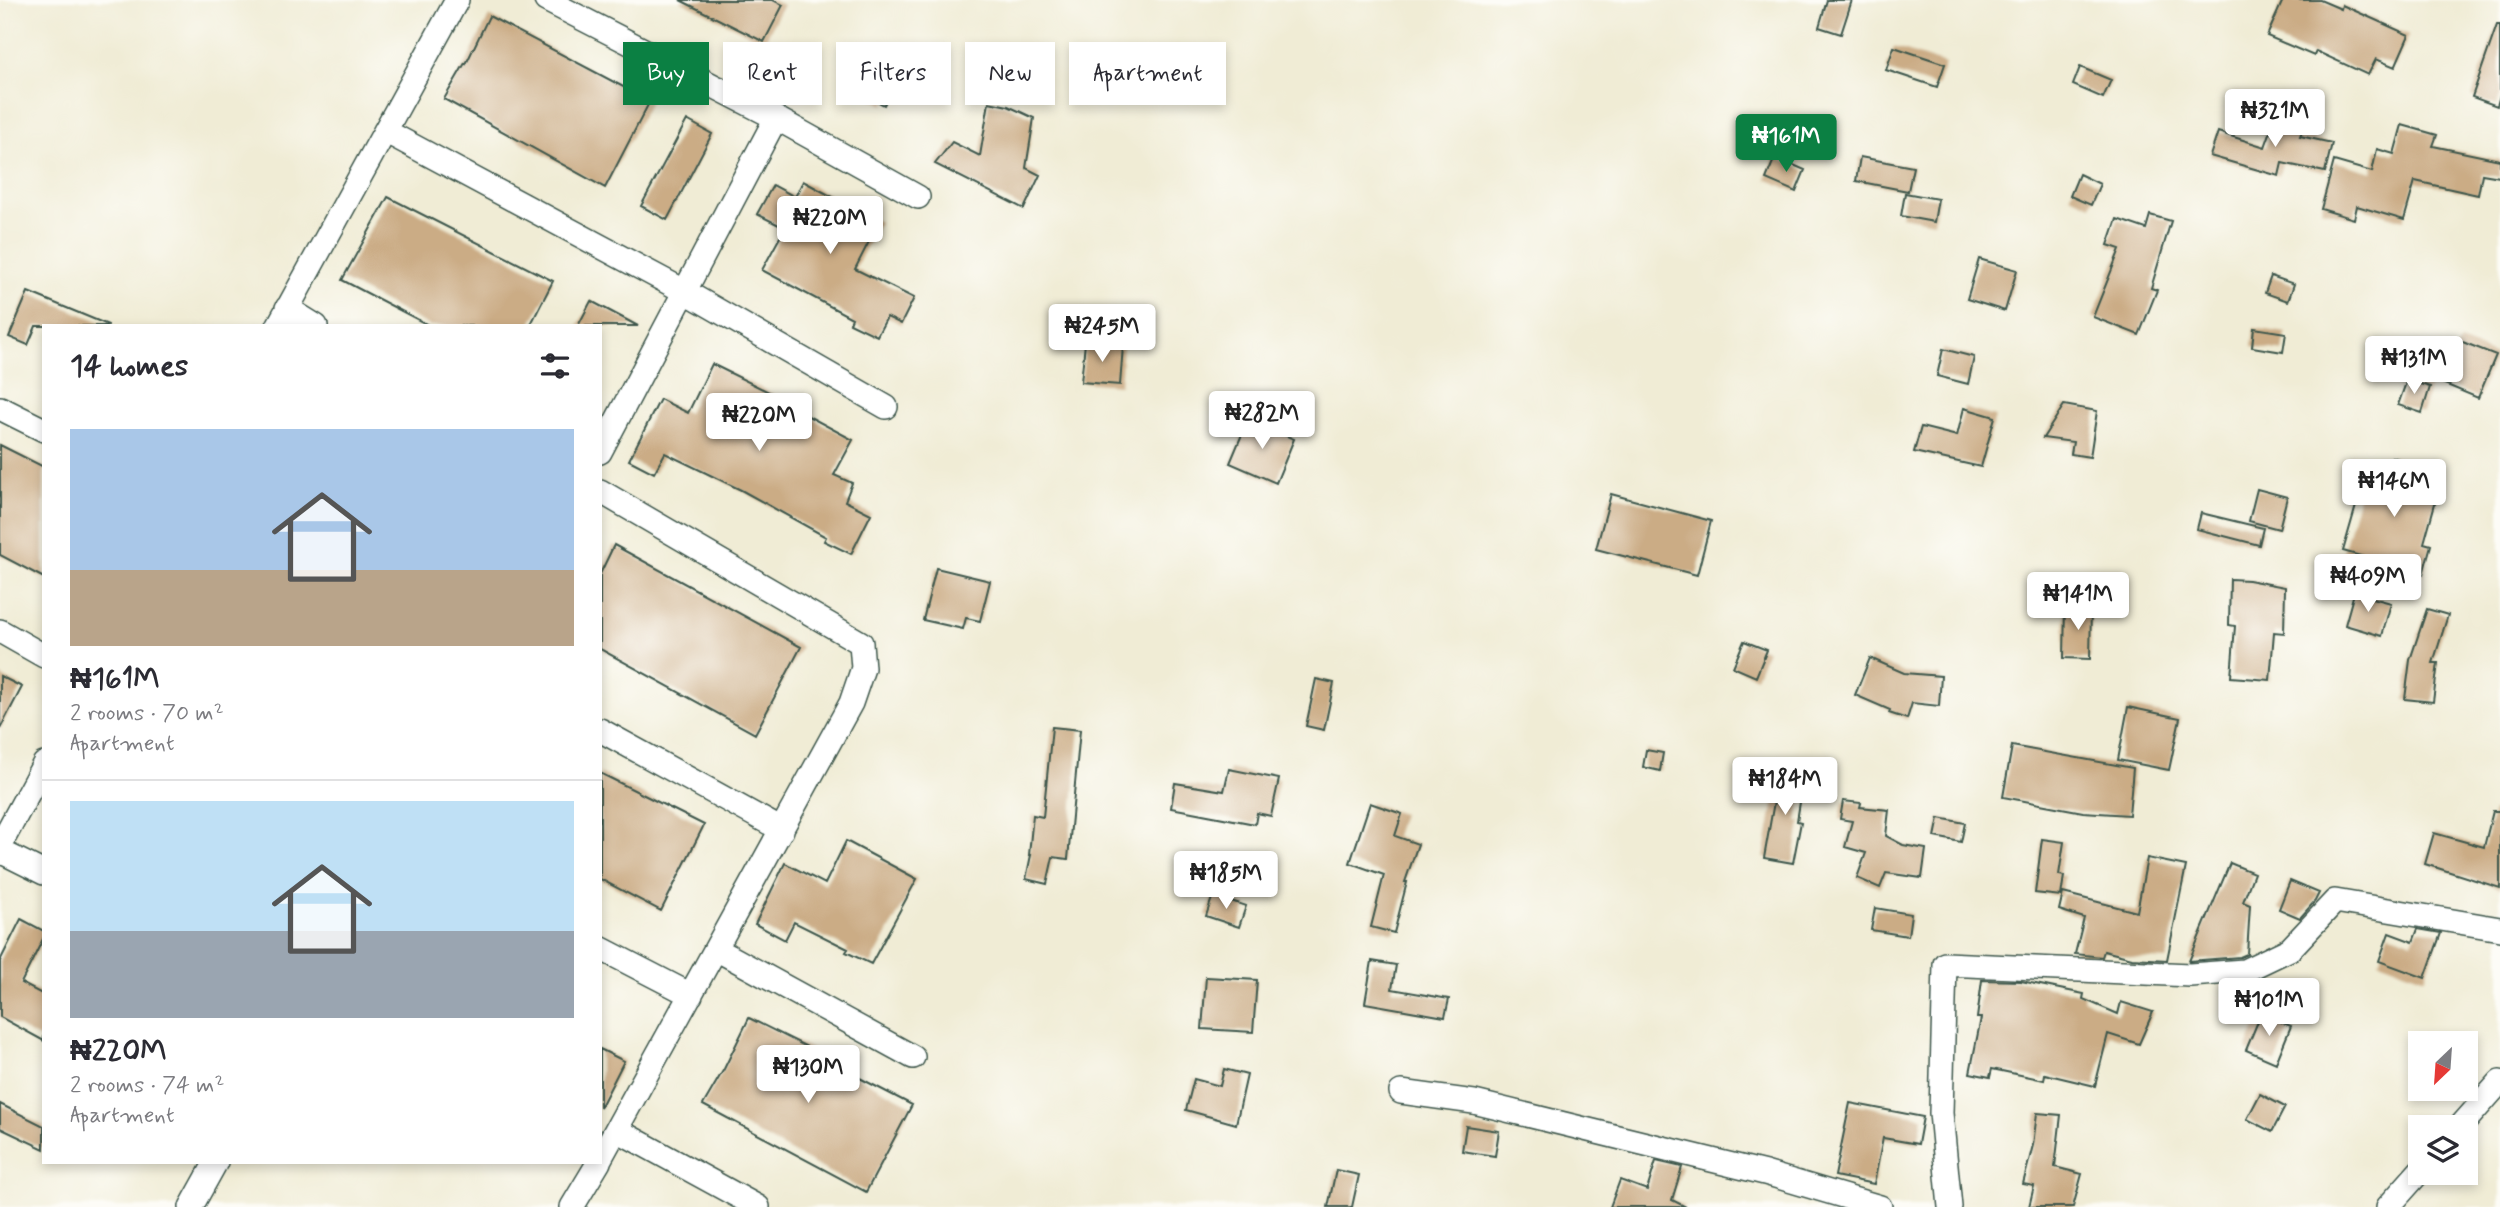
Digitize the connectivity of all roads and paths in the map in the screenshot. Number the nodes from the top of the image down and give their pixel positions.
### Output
1 (457, 0) edge
2 (546, 0) edge
3 (776, 118) junction
4 (385, 131) junction
5 (918, 197) dead end
6 (684, 291) junction
7 (282, 317) edge
8 (308, 324) edge
9 (886, 407) dead end
10 (0, 408) edge
11 (42, 429) edge
12 (602, 448) edge
13 (602, 492) edge
14 (0, 631) edge
15 (42, 655) edge
16 (602, 731) edge
17 (42, 768) edge
18 (782, 830) junction
19 (0, 845) edge
20 (0, 851) edge
21 (42, 872) edge
22 (2500, 929) edge
23 (602, 949) edge
24 (716, 949) junction
25 (691, 995) junction
26 (913, 1056) dead end
27 (2500, 1082) edge
28 (1401, 1092) dead end
29 (2471, 1115) edge
30 (617, 1130) junction
31 (602, 1156) edge
32 (215, 1164) edge
33 (597, 1164) edge
34 (2408, 1184) edge
35 (191, 1207) edge
36 (572, 1207) edge
37 (758, 1207) edge
38 (1880, 1207) edge
39 (1950, 1207) edge
40 (2388, 1207) edge

1 - 4 street
2 - 3 street
3 - 5 street
3 - 6 street
4 - 6 street
4 - 7 street
6 - 9 street
6 - 12 street
7 - 8 street
10 - 11 street
13 - 18 street
14 - 15 street
16 - 18 street
17 - 19 street
18 - 24 street
20 - 21 street
22 - 39 street
23 - 25 street
24 - 25 street
24 - 26 street
25 - 30 street
27 - 29 street
28 - 38 street
30 - 31 street
30 - 37 street
32 - 35 street
33 - 36 street
34 - 40 street

